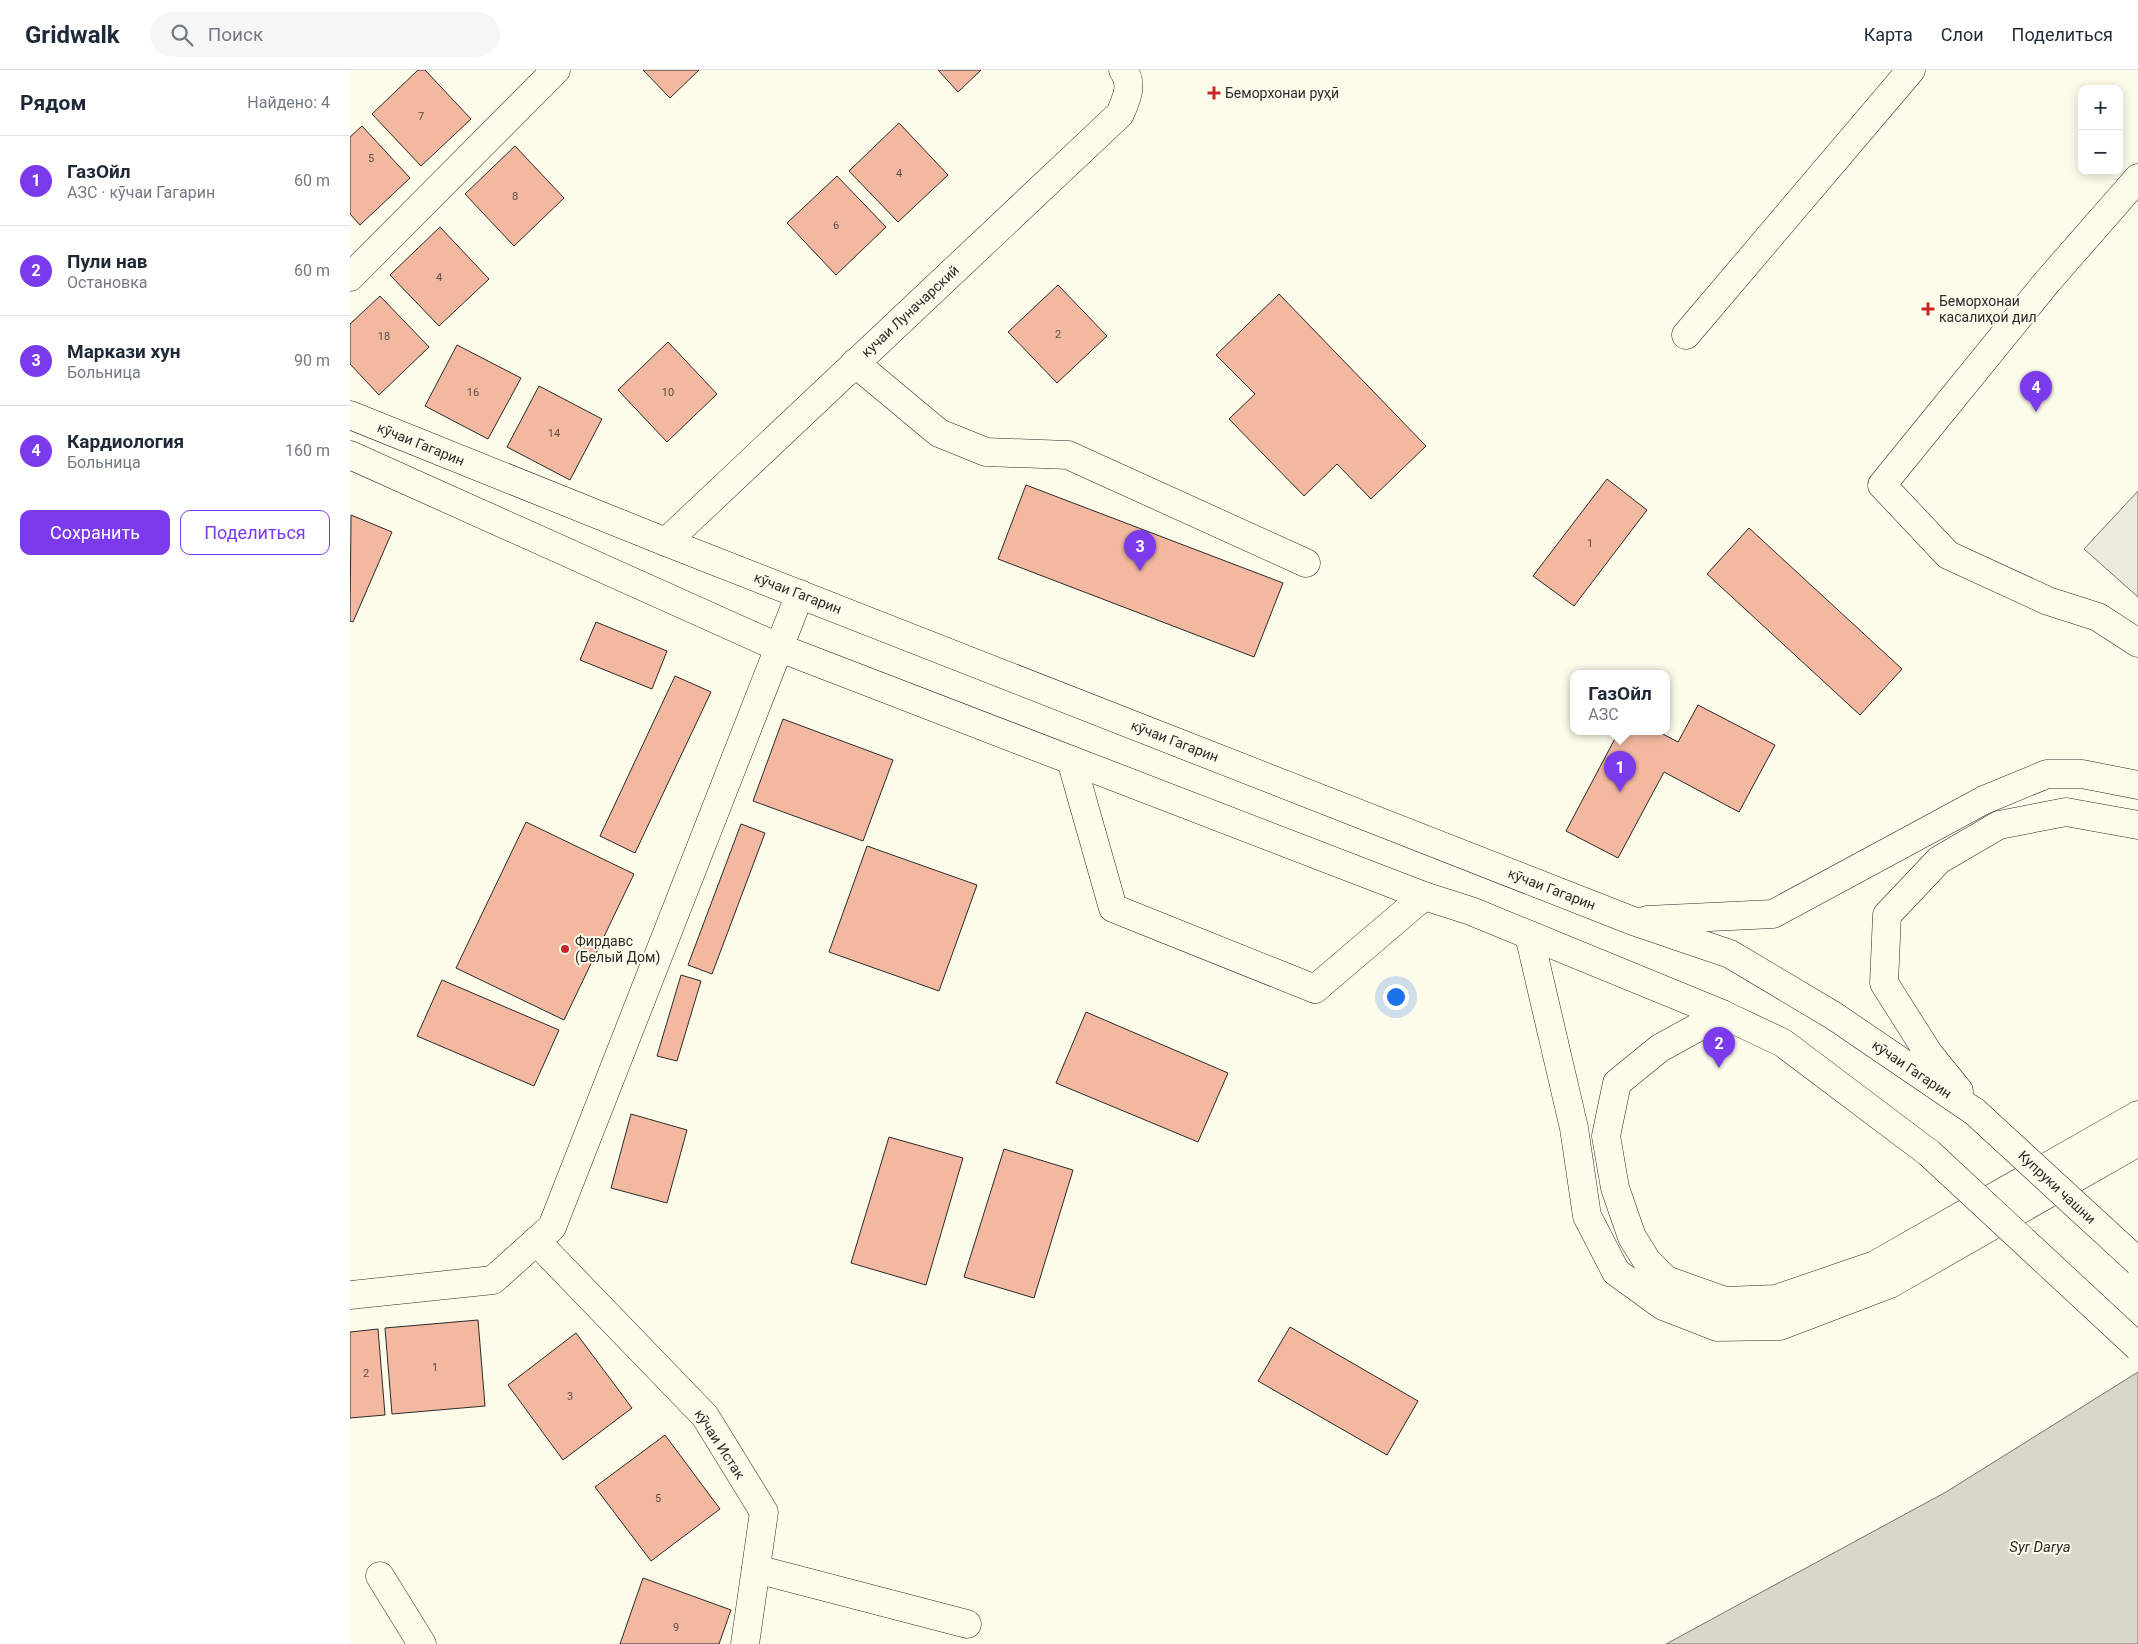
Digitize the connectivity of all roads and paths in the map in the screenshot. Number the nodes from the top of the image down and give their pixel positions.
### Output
1 (556, 70) edge
2 (1123, 70) edge
3 (1910, 70) edge
4 (2138, 178) edge
5 (350, 277) edge
6 (1686, 335) dead end
7 (855, 363) junction
8 (350, 415) edge
9 (350, 455) edge
10 (666, 542) junction
11 (1306, 563) dead end
12 (800, 594) junction
13 (2138, 643) edge
14 (780, 648) junction
15 (1071, 760) junction
16 (2138, 785) edge
17 (2138, 825) edge
18 (1424, 896) junction
19 (1633, 921) junction
20 (1528, 935) junction
21 (1722, 1014) junction
22 (1975, 1112) junction
23 (2138, 1115) edge
24 (2138, 1142) edge
25 (536, 1241) junction
26 (2138, 1262) edge
27 (350, 1295) edge
28 (2138, 1347) edge
29 (756, 1569) junction
30 (380, 1576) dead end
31 (967, 1624) dead end
32 (422, 1644) edge
33 (745, 1644) edge

1 - 5 main road
2 - 7 main road, кучаи Луначарский
3 - 6 main road
4 - 13 main road
7 - 10 main road, кучаи Луначарский
7 - 11 main road
8 - 10 main road, кӯчаи Гагарин
9 - 14 main road
10 - 12 main road, кӯчаи Гагарин
12 - 14 main road
12 - 19 main road, кӯчаи Гагарин
14 - 15 main road
14 - 25 main road
15 - 18 main road
15 - 18 main road
16 - 19 main road
17 - 22 main road
18 - 20 main road
19 - 22 main road, кӯчаи Гагарин
20 - 21 main road
20 - 24 main road
21 - 23 main road
21 - 28 main road, bridge
22 - 26 main road, Купруки чашни, bridge
25 - 27 main road
25 - 29 main road, кӯчаи Истак
29 - 31 main road
29 - 33 main road, кӯчаи Истак
30 - 32 main road

